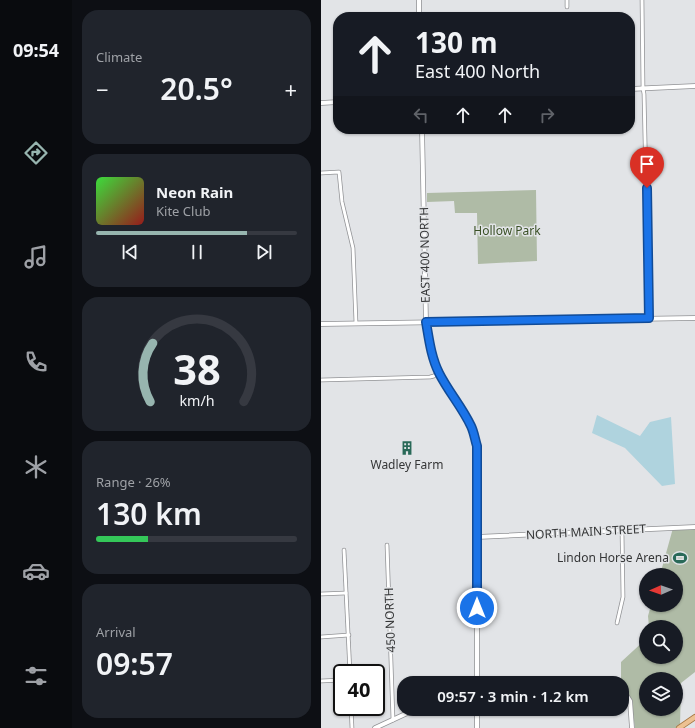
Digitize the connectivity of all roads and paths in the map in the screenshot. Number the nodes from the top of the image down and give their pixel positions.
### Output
1 (419, 0) edge
2 (567, 0) edge
3 (642, 0) edge
4 (567, 7) dead end
5 (419, 12) edge
6 (695, 86) edge
7 (643, 88) junction
8 (635, 89) edge
9 (333, 102) edge
10 (321, 103) edge
11 (422, 134) edge
12 (321, 173) edge
13 (649, 318) junction
14 (695, 318) edge
15 (426, 322) junction
16 (356, 323) junction
17 (321, 324) edge
18 (438, 372) junction
19 (321, 380) edge
20 (695, 528) edge
21 (622, 531) junction
22 (477, 537) junction
23 (387, 544) dead end
24 (344, 550) dead end
25 (346, 593) junction
26 (321, 594) edge
27 (617, 623) dead end
28 (349, 635) junction
29 (321, 636) edge
30 (350, 664) edge
31 (477, 676) edge
32 (333, 680) edge
33 (321, 681) edge
34 (629, 698) edge
35 (351, 716) edge
36 (401, 716) edge
37 (477, 716) edge
38 (695, 717) edge
39 (393, 720) junction
40 (352, 728) edge
41 (375, 728) edge
42 (477, 728) edge
43 (632, 728) edge
44 (679, 728) edge

1 - 5 street
2 - 4 street
3 - 7 street
6 - 7 street
7 - 8 street
7 - 13 street
9 - 10 street
11 - 15 street, EAST 400 NORTH
12 - 16 street
13 - 14 street
13 - 15 street
15 - 16 street
15 - 18 street, EAST 400 NORTH
16 - 17 street
18 - 19 street
18 - 22 street, EAST 400 NORTH
20 - 21 street, NORTH MAIN STREET
21 - 22 street, NORTH MAIN STREET
21 - 27 street
22 - 31 street, EAST 400 NORTH
23 - 39 street, 450 NORTH
24 - 25 street
25 - 26 street
25 - 28 street
28 - 29 street
28 - 30 street
32 - 33 street
34 - 43 street
35 - 40 street
36 - 39 street
37 - 42 street
38 - 44 main road
39 - 41 street

